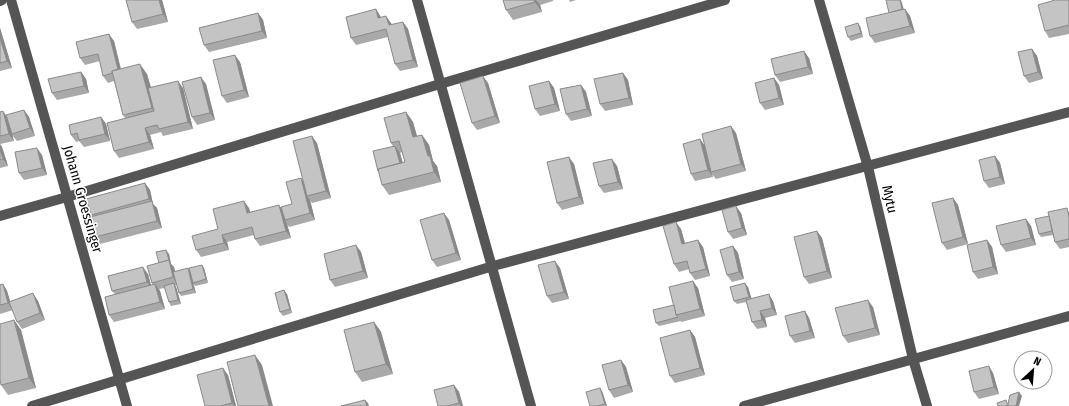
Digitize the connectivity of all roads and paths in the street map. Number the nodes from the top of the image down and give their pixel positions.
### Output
1 (11, 0) edge
2 (417, 0) edge
3 (725, 0) edge
4 (819, 0) edge
5 (440, 84) junction
6 (1069, 112) edge
7 (868, 167) junction
8 (67, 197) junction
9 (0, 216) edge
10 (493, 266) junction
11 (1069, 316) edge
12 (913, 359) junction
13 (120, 380) junction
14 (32, 406) edge
15 (127, 406) edge
16 (531, 406) edge
17 (744, 406) edge
18 (927, 406) edge

1 - 8 street, Johann Groessinger
2 - 5 street
3 - 5 street
4 - 7 street, Mytu
5 - 8 street
5 - 10 street
6 - 7 street
7 - 10 street
7 - 12 street, Mytu
8 - 9 street
8 - 13 street, Johann Groessinger
10 - 13 street
10 - 16 street
11 - 12 street
12 - 17 street
12 - 18 street, Mytu
13 - 14 street
13 - 15 street, Johann Groessinger

